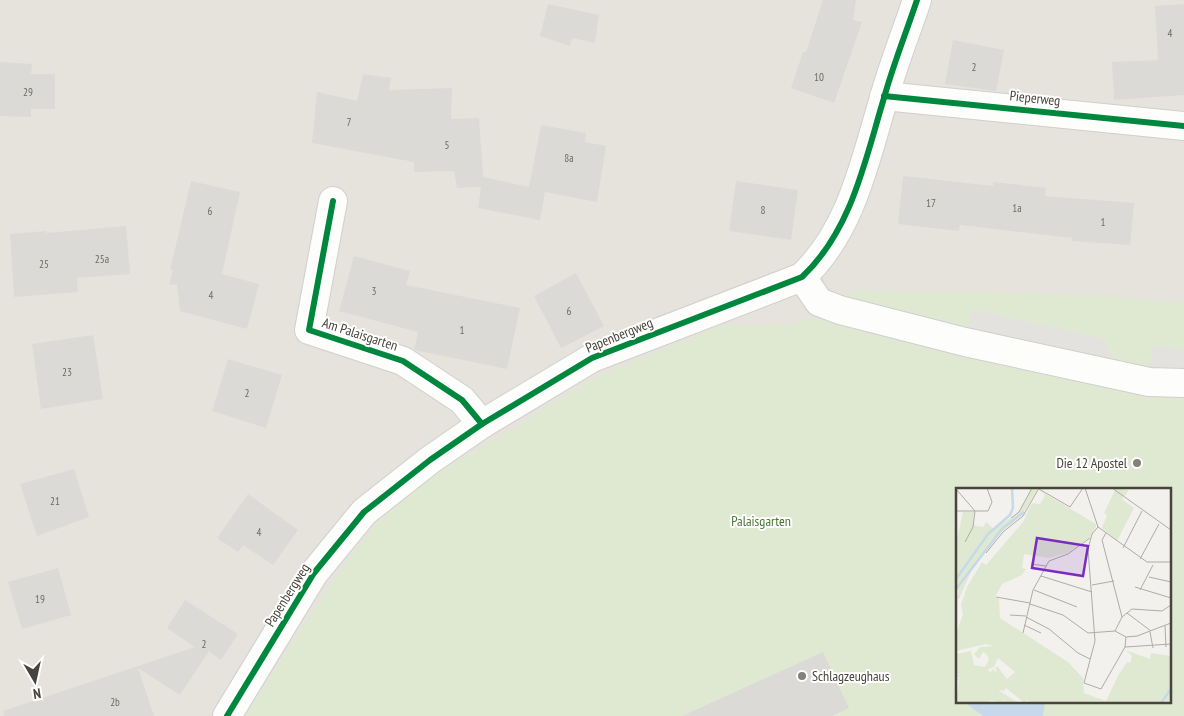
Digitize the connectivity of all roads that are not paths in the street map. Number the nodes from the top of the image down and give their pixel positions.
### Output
1 (917, 0) edge
2 (884, 96) junction
3 (1184, 126) edge
4 (333, 202) dead end
5 (802, 277) junction
6 (1184, 383) edge
7 (482, 424) junction
8 (227, 716) edge

1 - 2 street, Papenbergweg
2 - 3 street, Pieperweg
2 - 5 street, Papenbergweg
4 - 7 street, Am Palaisgarten
5 - 6 street
5 - 7 street, Papenbergweg
7 - 8 street, Papenbergweg

